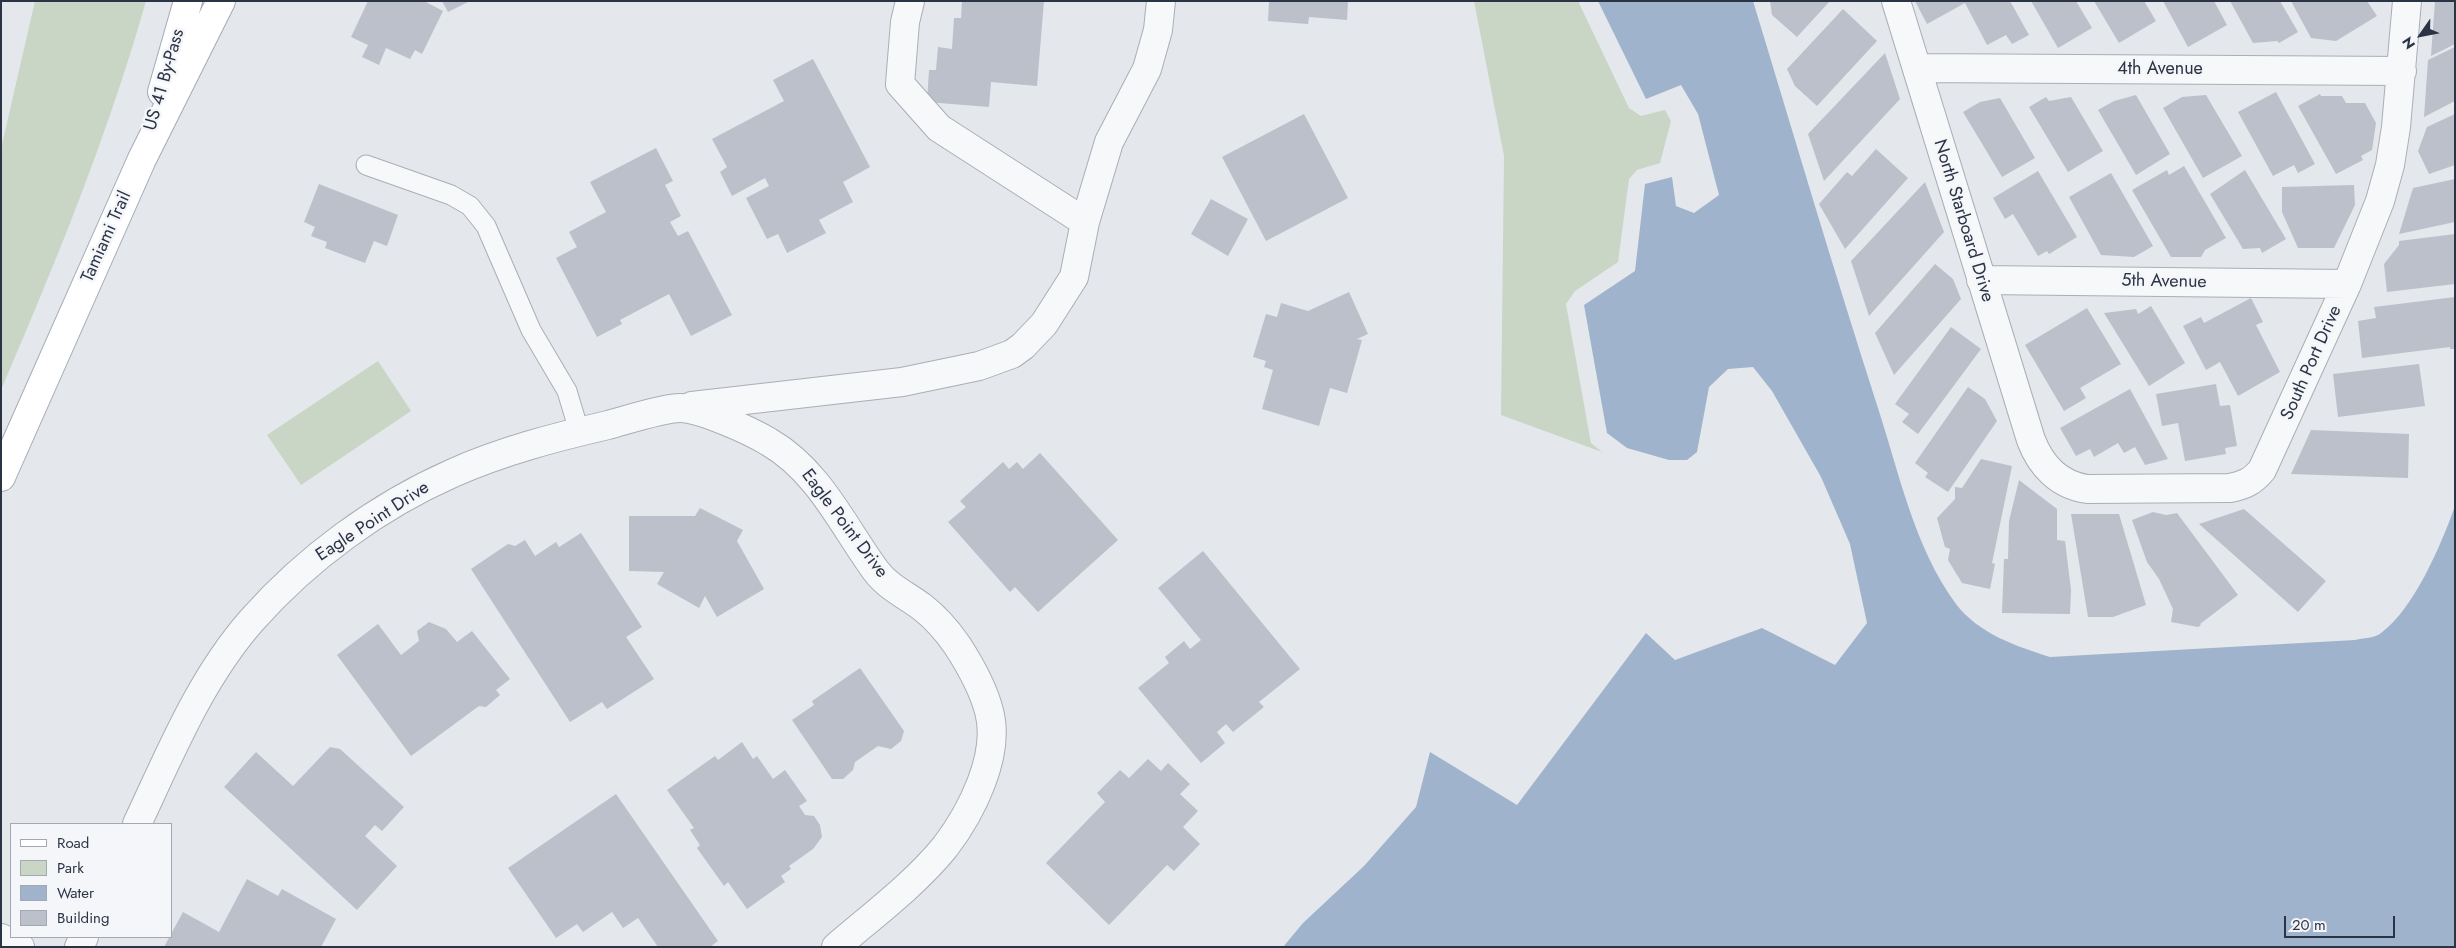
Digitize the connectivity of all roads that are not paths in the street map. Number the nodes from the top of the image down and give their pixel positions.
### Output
1 (188, 1) edge
2 (221, 1) edge
3 (910, 1) edge
4 (1161, 1) edge
5 (1896, 1) edge
6 (2407, 1) edge
7 (1917, 68) junction
8 (2402, 71) junction
9 (142, 159) junction
10 (366, 165) dead end
11 (1085, 222) junction
12 (1980, 280) junction
13 (2347, 284) junction
14 (681, 408) junction
15 (579, 431) junction
16 (2031, 440) joint
17 (1, 477) edge
18 (137, 823) edge
19 (1, 938) edge
20 (20, 947) edge
21 (836, 947) edge

1 - 9 main road, US 41 By-Pass
2 - 9 main road, Tamiami Trail
3 - 11 street
4 - 11 street, Eagle Point Drive
5 - 7 street, North Starboard Drive
6 - 8 street, South Port Drive
7 - 8 street, 4th Avenue
7 - 12 street, North Starboard Drive
8 - 13 street, South Port Drive
9 - 17 main road, Tamiami Trail
10 - 15 lane
11 - 14 street, Eagle Point Drive
12 - 13 street, 5th Avenue
12 - 16 street, North Starboard Drive
13 - 16 street, South Port Drive
14 - 15 street, Eagle Point Drive
14 - 21 street, Eagle Point Drive
15 - 18 street, Eagle Point Drive
19 - 20 street

